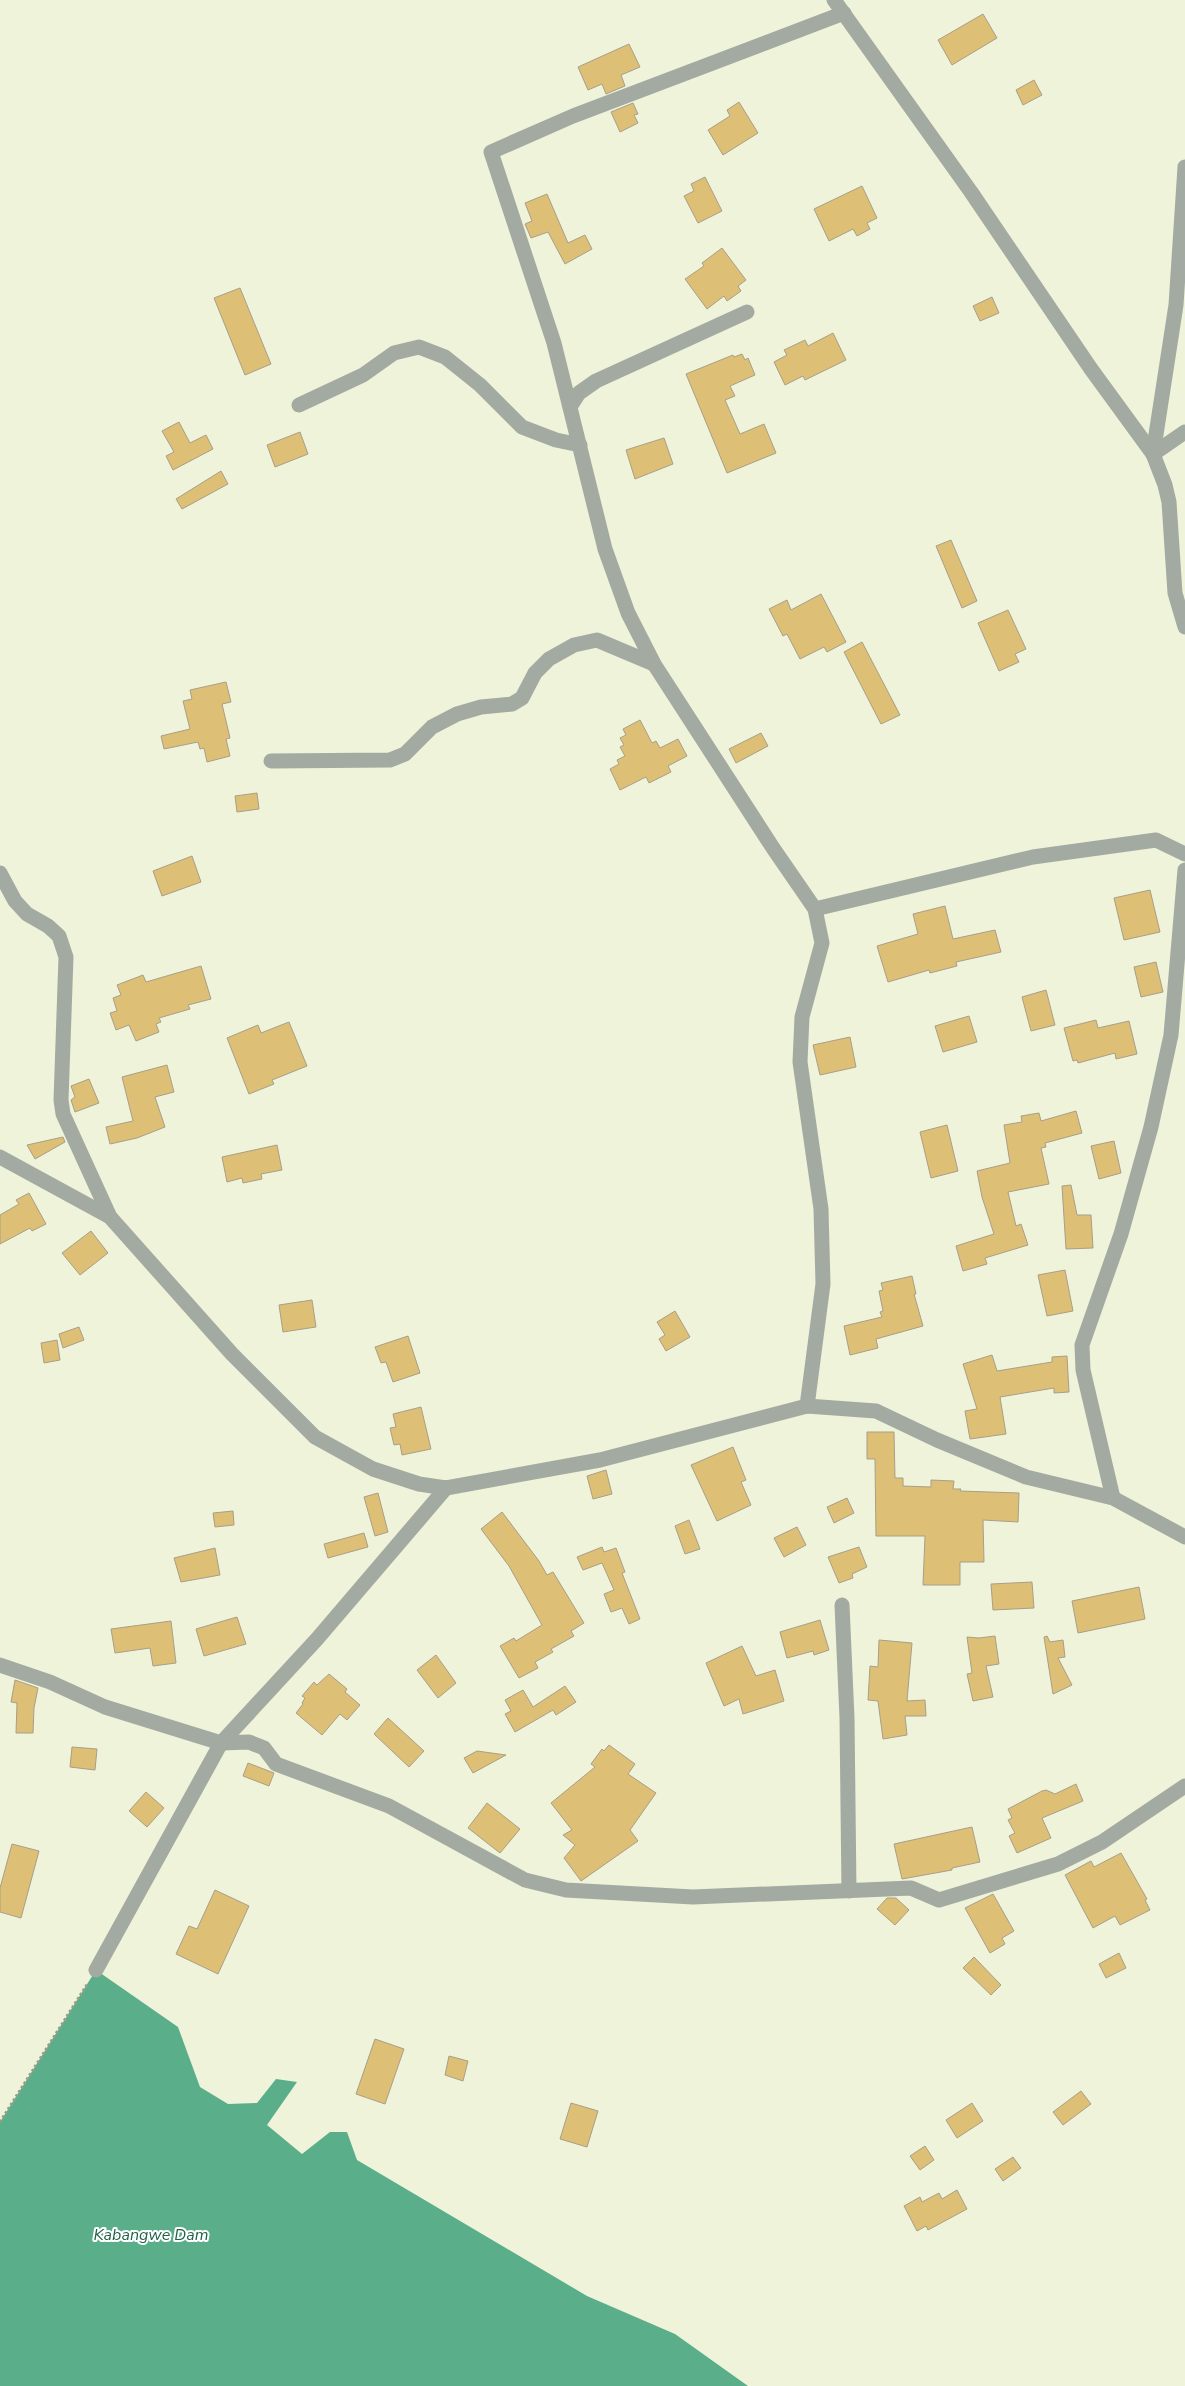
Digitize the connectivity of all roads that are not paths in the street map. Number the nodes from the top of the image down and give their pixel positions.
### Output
1 (834, 0) edge
2 (844, 13) junction
3 (1185, 167) edge
4 (747, 312) dead end
5 (299, 406) dead end
6 (570, 407) junction
7 (1185, 432) edge
8 (580, 445) junction
9 (1153, 454) junction
10 (1185, 628) edge
11 (654, 664) junction
12 (271, 761) dead end
13 (1185, 854) edge
14 (1185, 870) edge
15 (0, 873) edge
16 (815, 910) junction
17 (0, 1157) edge
18 (110, 1216) junction
19 (807, 1406) junction
20 (446, 1488) junction
21 (1113, 1498) junction
22 (1185, 1537) edge
23 (842, 1605) dead end
24 (0, 1665) edge
25 (221, 1743) junction
26 (1185, 1786) edge
27 (849, 1891) junction
28 (96, 1970) road end

1 - 2 street
2 - 6 street
2 - 9 street
3 - 9 street
4 - 6 street
5 - 8 street
6 - 8 street
7 - 9 street
8 - 11 street
9 - 10 street
11 - 12 street
11 - 16 street
13 - 16 street
14 - 21 street
15 - 18 street
16 - 19 street
17 - 18 street
18 - 20 street
19 - 20 street
19 - 21 street
20 - 25 street
21 - 22 street
23 - 27 street
24 - 25 street
25 - 27 street
25 - 28 street
26 - 27 street

